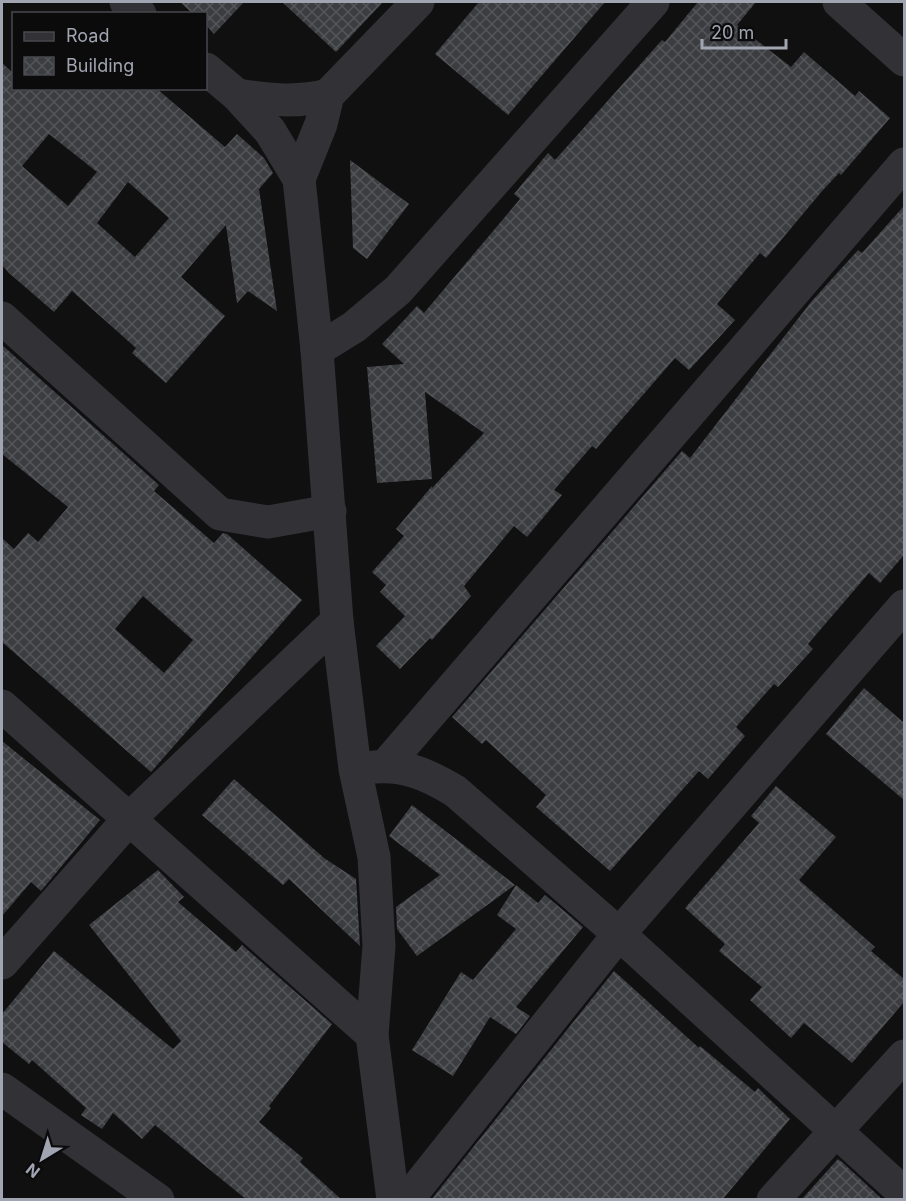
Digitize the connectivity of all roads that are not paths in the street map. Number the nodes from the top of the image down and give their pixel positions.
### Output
1 (126, 2) edge
2 (418, 2) edge
3 (653, 2) edge
4 (839, 2) edge
5 (138, 12) edge
6 (904, 60) edge
7 (207, 70) edge
8 (237, 95) junction
9 (328, 95) junction
10 (904, 164) edge
11 (299, 179) junction
12 (2, 318) edge
13 (317, 350) junction
14 (330, 511) junction
15 (904, 606) edge
16 (337, 621) junction
17 (2, 706) edge
18 (371, 767) junction
19 (129, 819) junction
20 (619, 934) junction
21 (2, 963) edge
22 (372, 1035) junction
23 (904, 1056) edge
24 (2, 1089) edge
25 (837, 1133) junction
26 (904, 1193) edge
27 (158, 1200) edge
28 (393, 1200) edge
29 (407, 1200) edge
30 (773, 1200) edge

1 - 5 street
2 - 9 street
3 - 13 street
4 - 6 street
7 - 8 street
8 - 9 street
8 - 11 street
9 - 11 street
10 - 18 street
11 - 13 street
12 - 14 street
13 - 14 street
14 - 16 street
15 - 20 street
16 - 18 street
16 - 19 street
17 - 19 street
18 - 20 street
18 - 22 street
19 - 21 street
19 - 22 street
20 - 25 street
20 - 29 street
22 - 28 street
23 - 25 street
24 - 27 street
25 - 26 street
25 - 30 street

